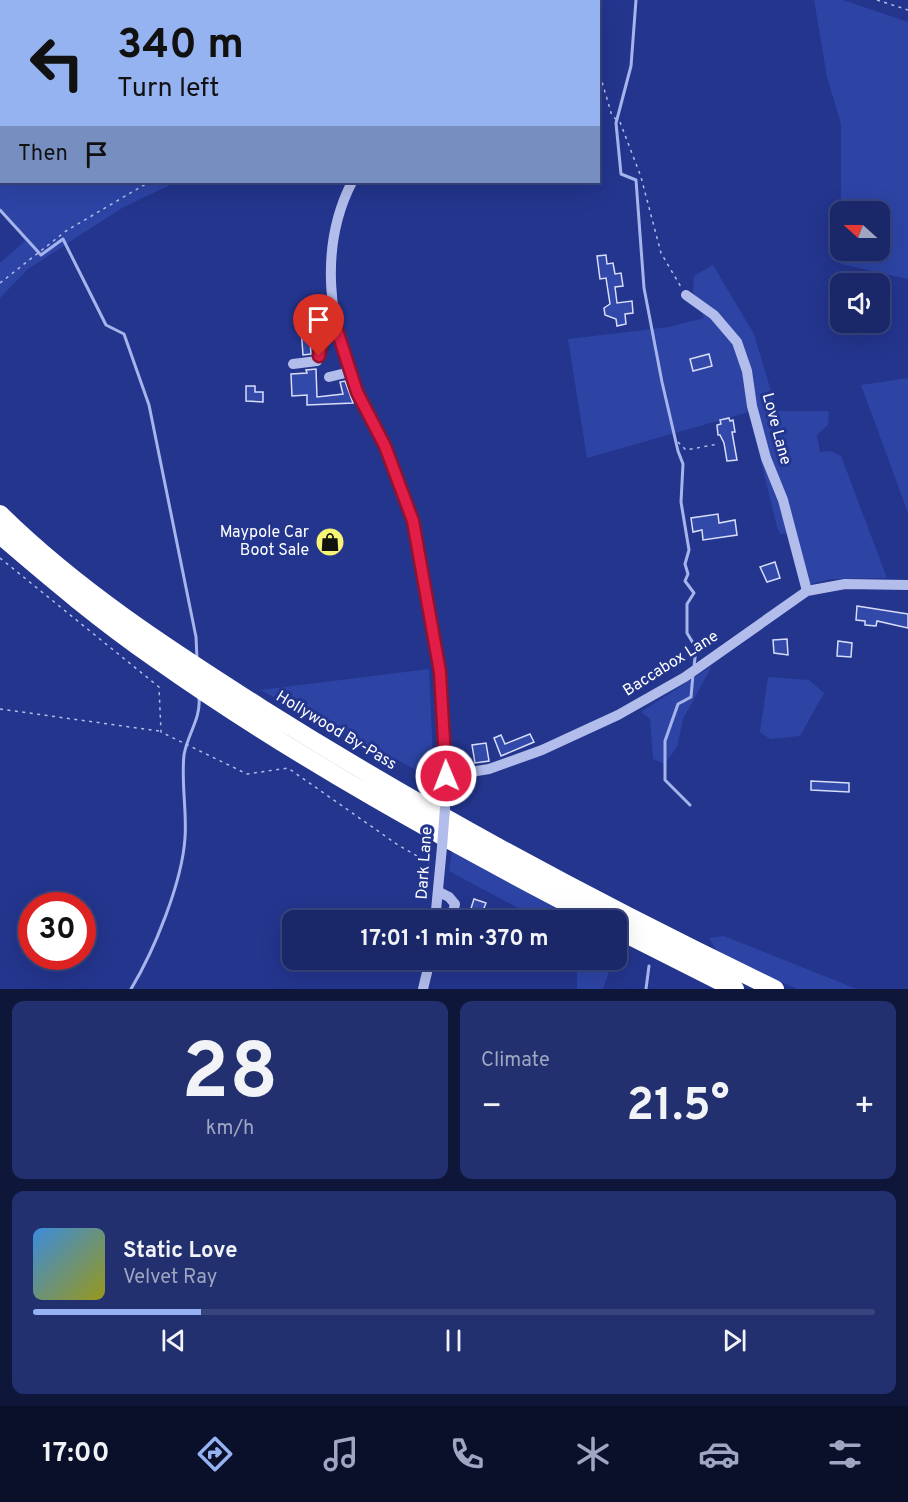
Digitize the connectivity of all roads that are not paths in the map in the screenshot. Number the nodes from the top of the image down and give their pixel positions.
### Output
1 (352, 183) edge
2 (686, 295) road end
3 (337, 330) junction
4 (293, 364) dead end
5 (350, 372) junction
6 (328, 377) dead end
7 (0, 514) edge
8 (0, 535) edge
9 (908, 585) edge
10 (807, 591) junction
11 (446, 776) junction
12 (439, 892) junction
13 (437, 910) edge
14 (454, 910) edge
15 (580, 910) edge
16 (627, 935) edge
17 (428, 970) edge
18 (423, 989) edge
19 (735, 989) edge
20 (775, 989) edge

1 - 3 street, Dark Lane
2 - 10 street, Love Lane
3 - 4 street
3 - 5 street, Dark Lane
5 - 6 street
5 - 11 street, Dark Lane
7 - 20 highway, Hollywood By-Pass
8 - 15 highway
9 - 10 street, Baccabox Lane
10 - 11 street, Baccabox Lane
11 - 12 street, Dark Lane, bridge
12 - 13 street, Dark Lane
12 - 14 street
16 - 19 highway
17 - 18 street

